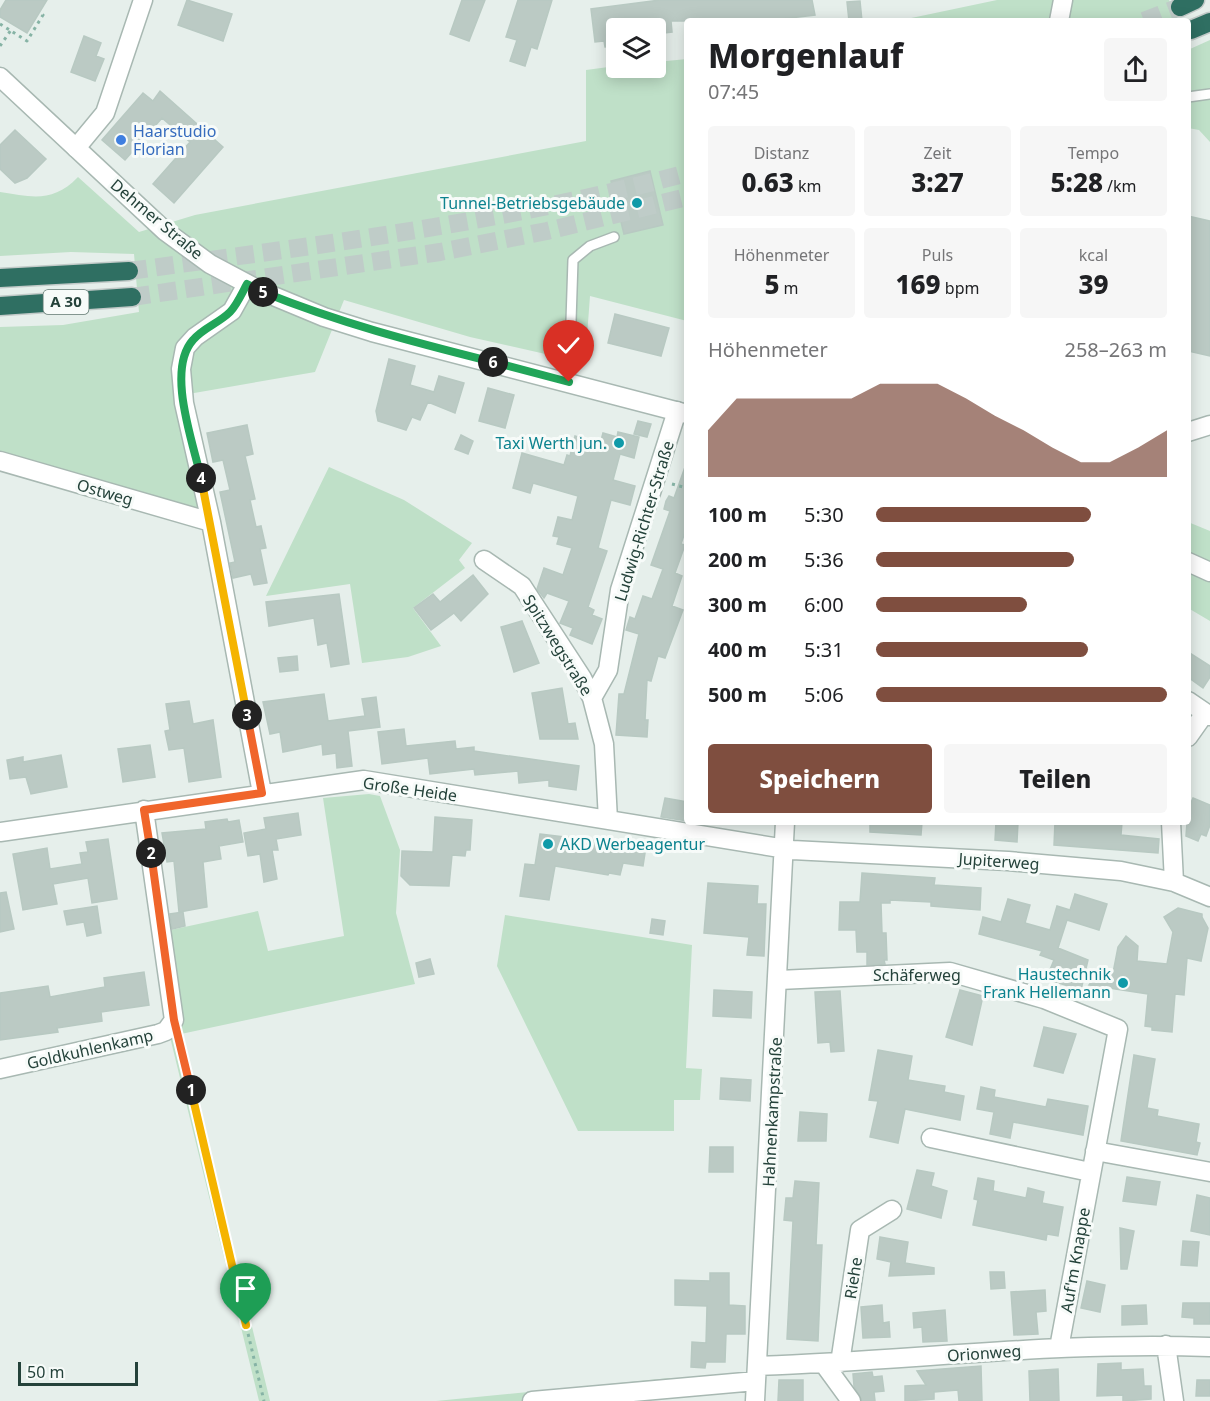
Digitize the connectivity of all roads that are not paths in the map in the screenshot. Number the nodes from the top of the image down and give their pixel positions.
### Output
1 (142, 0) edge
2 (1064, 0) edge
3 (1060, 18) edge
4 (1210, 22) edge
5 (1191, 30) dead end
6 (0, 77) edge
7 (1210, 94) edge
8 (1191, 97) edge
9 (76, 148) junction
10 (614, 237) dead end
11 (129, 271) tunnel mouth
12 (0, 278) edge
13 (247, 284) junction
14 (132, 297) tunnel mouth
15 (0, 306) edge
16 (569, 382) junction
17 (682, 413) edge
18 (1210, 425) edge
19 (1191, 431) edge
20 (0, 460) edge
21 (211, 522) junction
22 (484, 560) dead end
23 (1191, 563) edge
24 (1210, 572) edge
25 (592, 699) junction
26 (1191, 703) edge
27 (1208, 714) edge
28 (1191, 734) edge
29 (262, 793) junction
30 (144, 810) junction
31 (608, 820) junction
32 (785, 825) edge
33 (1171, 825) edge
34 (0, 832) edge
35 (783, 848) junction
36 (1174, 882) junction
37 (1210, 897) edge
38 (779, 980) junction
39 (1118, 1029) joint
40 (0, 1069) edge
41 (931, 1138) dead end
42 (1095, 1151) junction
43 (1090, 1172) junction
44 (1210, 1172) edge
45 (892, 1210) dead end
46 (1166, 1345) junction
47 (1210, 1347) edge
48 (1059, 1348) junction
49 (832, 1364) junction
50 (757, 1373) junction
51 (532, 1401) edge
52 (755, 1401) edge
53 (851, 1401) edge
54 (1174, 1401) edge

1 - 9 street
2 - 3 street
4 - 5 highway
6 - 9 street, Dehmer Straße
7 - 8 lane
9 - 13 street, Dehmer Straße
10 - 16 lane
11 - 12 highway, A 30
13 - 16 street, Dehmer Straße
13 - 21 street
14 - 15 highway, A 30
16 - 17 street, Dehmer Straße
17 - 25 street, Ludwig-Richter-Straße
18 - 19 street
20 - 21 street, Ostweg
21 - 29 street
22 - 25 street, Spitzwegstraße
23 - 24 street
25 - 31 street, Spitzwegstraße
26 - 27 street
27 - 28 street
29 - 30 street, Große Heide
29 - 31 street, Große Heide
30 - 34 street, Große Heide
30 - 40 street, Goldkuhlenkamp
31 - 35 street, Große Heide
32 - 35 street, Hahnenkampstraße
33 - 36 street
35 - 36 street, Jupiterweg
35 - 38 street, Hahnenkampstraße
36 - 37 street, Jupiterweg
38 - 39 street, Schäferweg
38 - 50 street, Hahnenkampstraße
39 - 42 street, Auf'm Knappe
41 - 43 street
42 - 43 street, Auf'm Knappe
42 - 44 street
43 - 48 street, Auf'm Knappe
45 - 49 street, Riehe
46 - 47 street, Orionweg
46 - 48 street, Orionweg
46 - 54 street
48 - 49 street, Orionweg
49 - 50 street, Orionweg
49 - 53 street
50 - 51 street, Orionweg
50 - 52 street, Hahnenkampstraße

